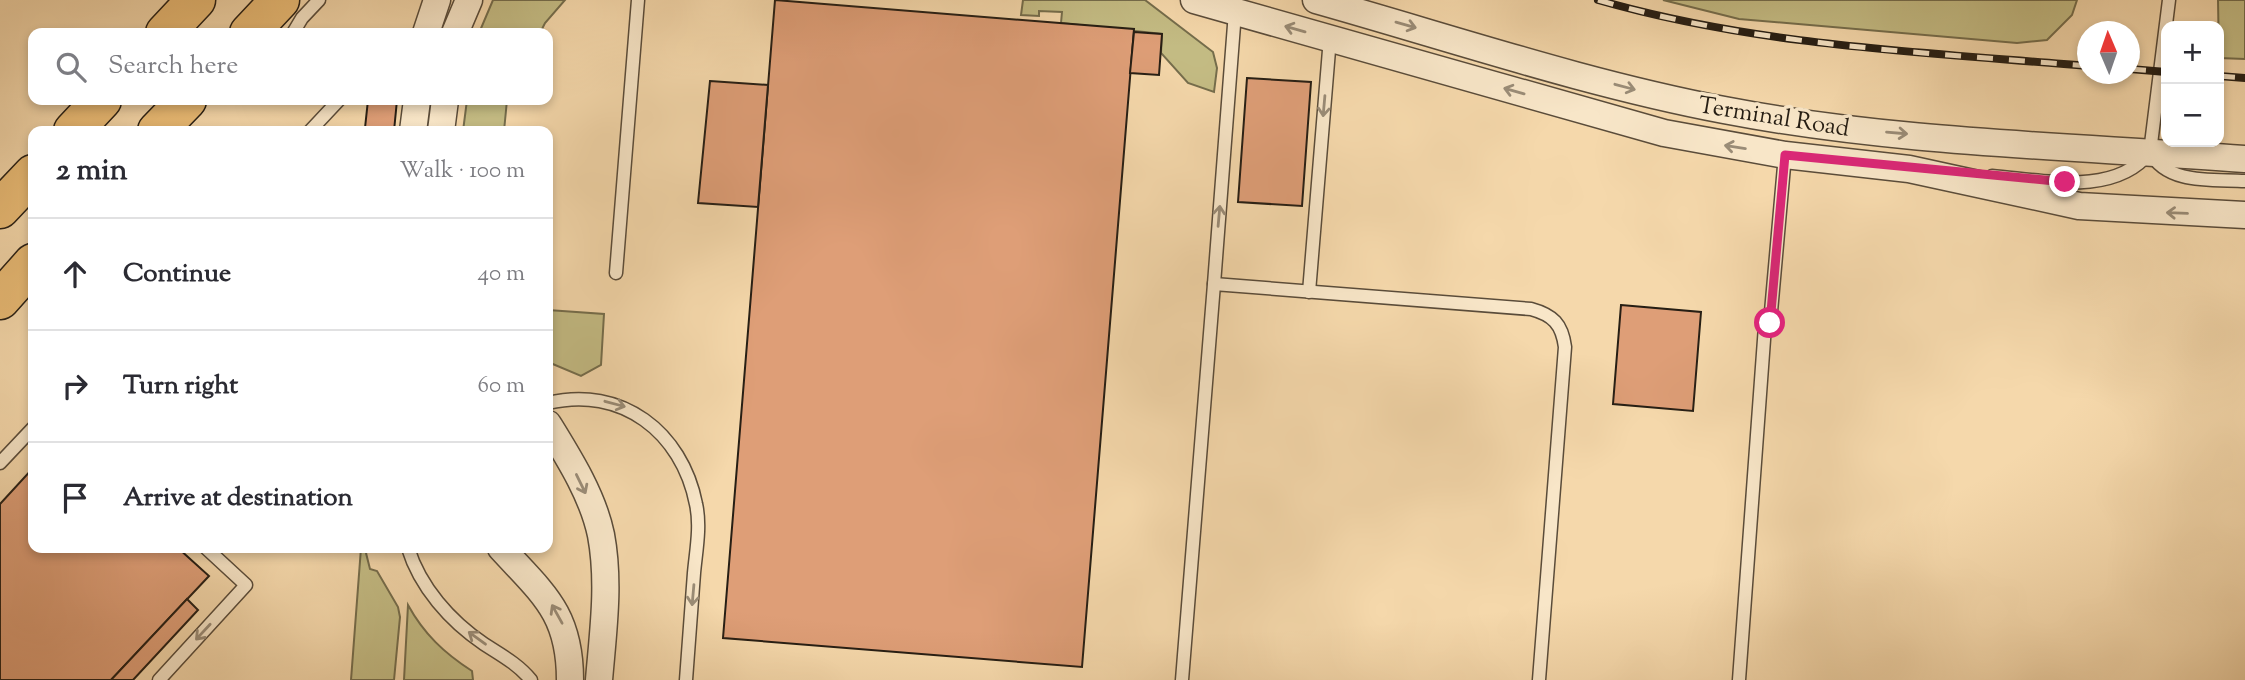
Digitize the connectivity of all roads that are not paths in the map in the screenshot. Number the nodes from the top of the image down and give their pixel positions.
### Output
1 (196, 0) edge
2 (280, 0) edge
3 (319, 0) edge
4 (437, 0) edge
5 (469, 0) edge
6 (638, 0) edge
7 (1194, 0) edge
8 (1316, 0) edge
9 (2169, 0) edge
10 (1236, 12) junction
11 (170, 28) edge
12 (254, 28) edge
13 (297, 28) edge
14 (428, 28) edge
15 (457, 28) edge
16 (1330, 38) junction
17 (97, 105) edge
18 (182, 105) edge
19 (329, 105) edge
20 (417, 105) edge
21 (445, 105) edge
22 (78, 126) edge
23 (162, 126) edge
24 (314, 126) edge
25 (414, 126) edge
26 (442, 126) edge
27 (2150, 152) junction
28 (1785, 155) junction
29 (2245, 159) edge
30 (1909, 169) junction
31 (28, 179) edge
32 (2245, 181) edge
33 (0, 209) edge
34 (2245, 215) edge
35 (28, 269) edge
36 (616, 274) dead end
37 (1214, 284) junction
38 (1309, 292) junction
39 (0, 300) edge
40 (553, 402) edge
41 (28, 433) edge
42 (553, 433) edge
43 (2, 456) edge
44 (211, 553) edge
45 (410, 553) edge
46 (505, 553) edge
47 (159, 680) edge
48 (531, 680) edge
49 (570, 680) edge
50 (599, 680) edge
51 (686, 680) edge
52 (1182, 680) edge
53 (1539, 680) edge
54 (1739, 680) edge

1 - 11 main road
2 - 12 main road
3 - 13 lane
4 - 14 street
5 - 15 street
6 - 36 lane
7 - 10 street
8 -> 27 street, Terminal Road
9 - 27 lane
16 -> 10 street
37 -> 10 lane
28 -> 16 street
16 -> 38 lane
17 - 22 main road
18 - 23 main road
19 - 24 lane
20 - 25 street
21 - 26 street
27 - 29 street, Terminal Road
27 - 30 lane
27 - 32 lane
28 - 30 street
28 - 54 lane
34 -> 30 street
31 - 33 main road
35 - 39 main road
37 - 38 lane
37 - 52 lane
38 - 53 lane
40 -> 51 lane
41 - 43 lane
42 -> 50 street
44 -> 47 lane
48 -> 45 lane
49 -> 46 street

